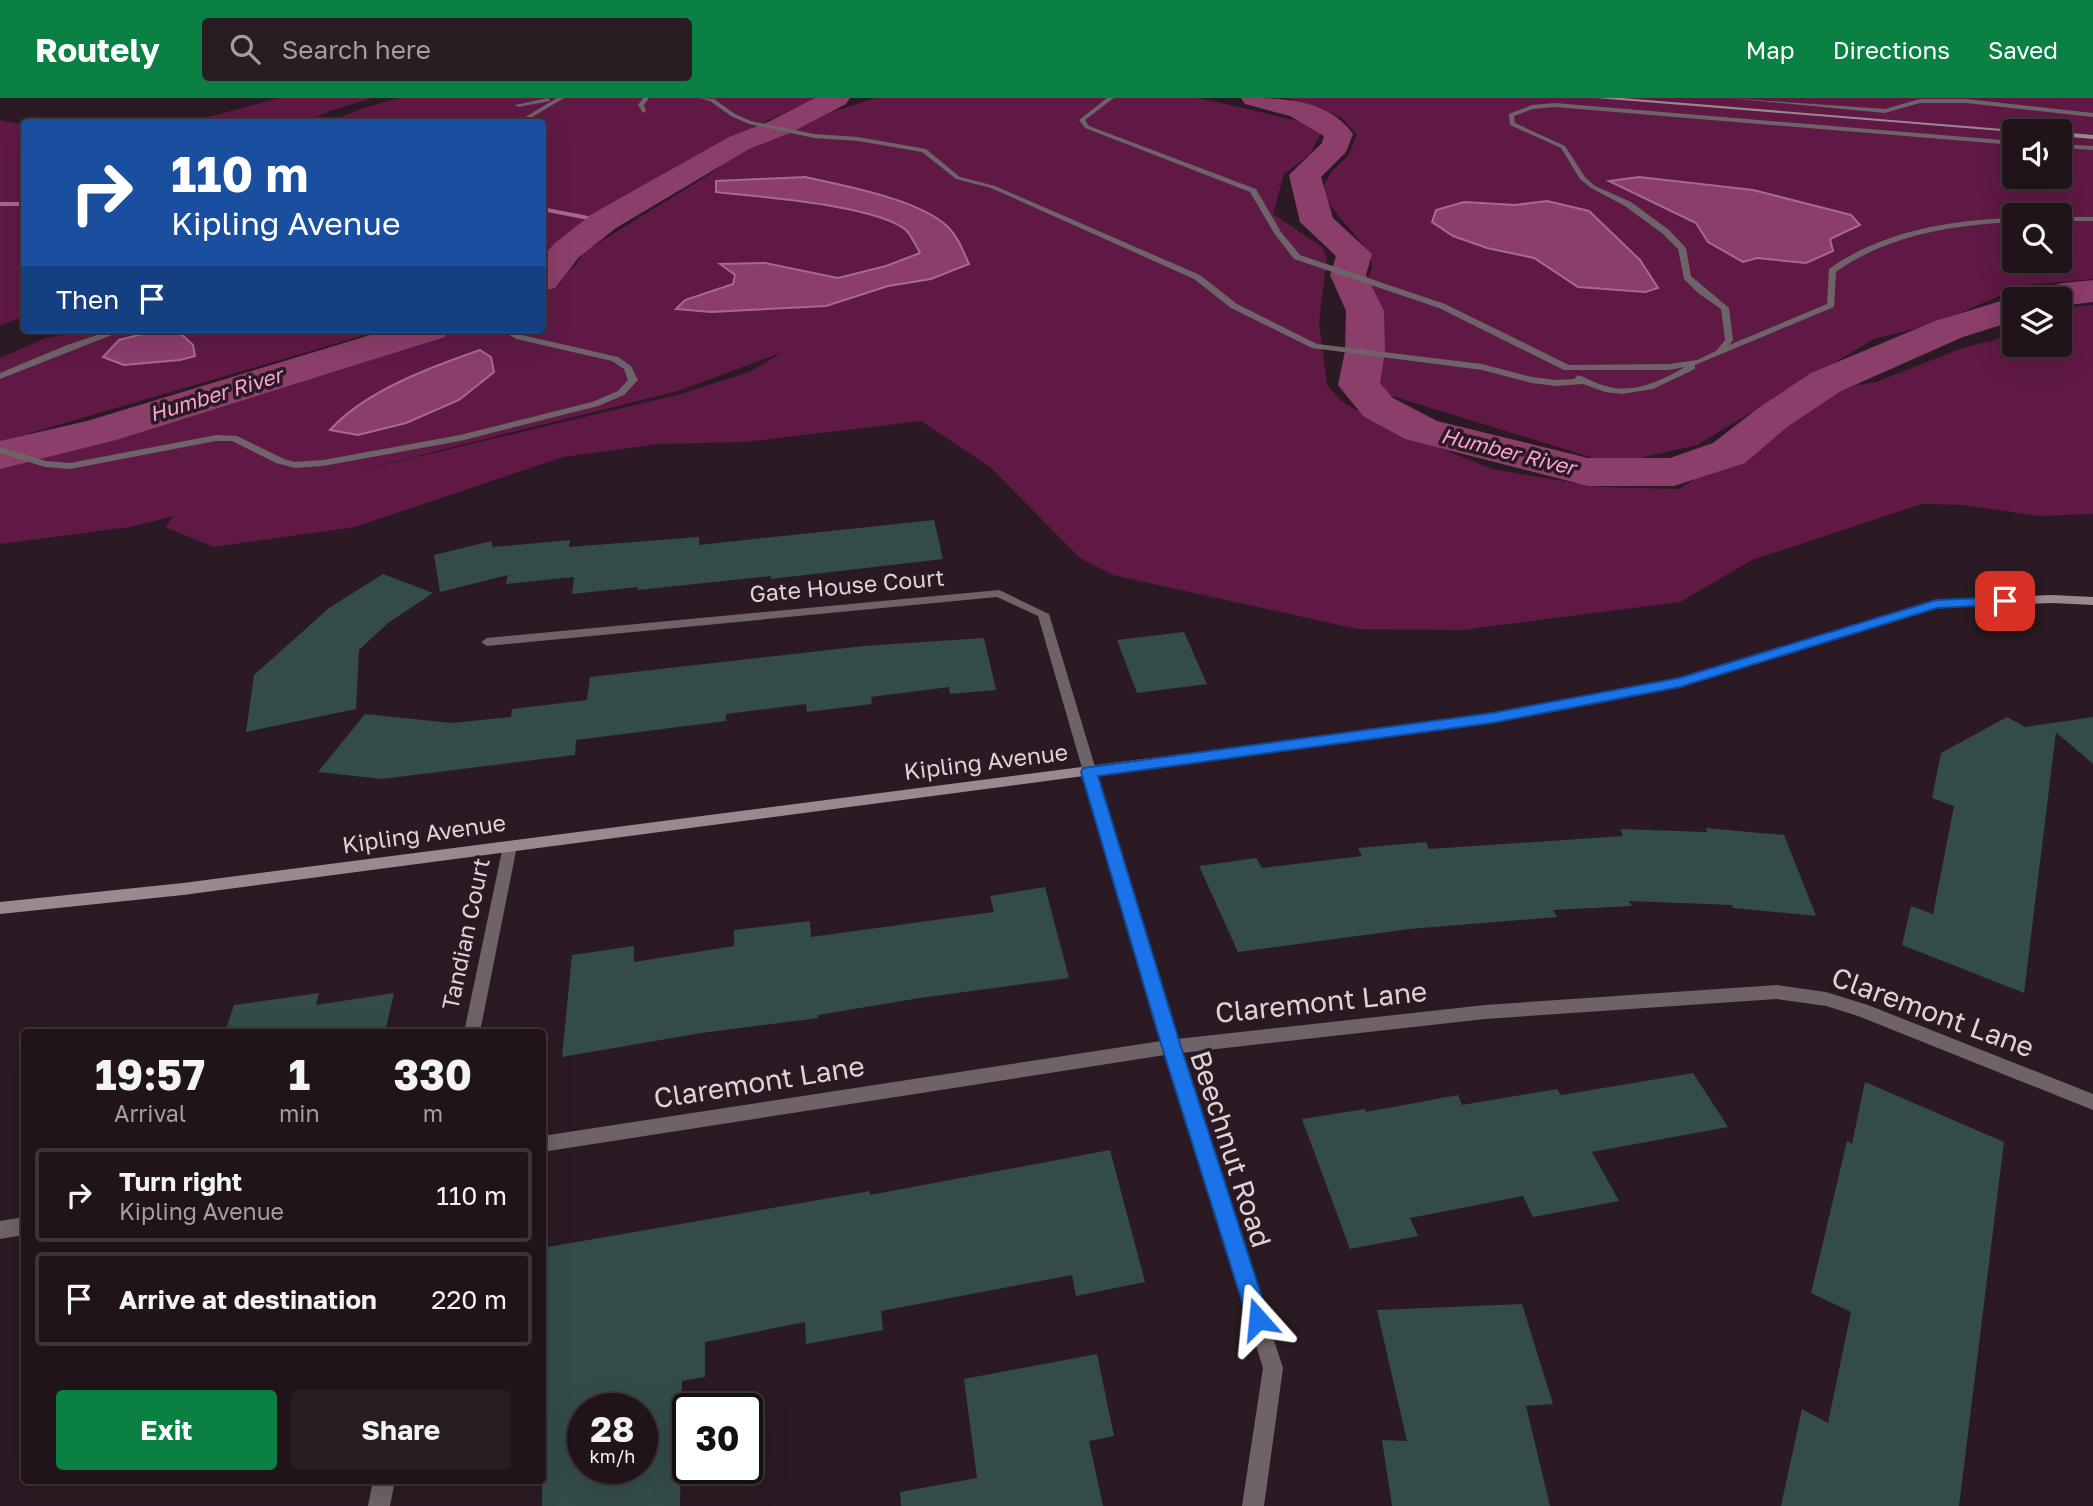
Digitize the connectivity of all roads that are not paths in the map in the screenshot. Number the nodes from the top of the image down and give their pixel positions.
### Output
1 (559, 98) edge
2 (646, 98) edge
3 (702, 98) edge
4 (1111, 98) edge
5 (1600, 98) edge
6 (1730, 98) edge
7 (519, 104) dead end
8 (643, 111) dead end
9 (2093, 115) edge
10 (525, 119) edge
11 (2002, 129) edge
12 (2072, 135) edge
13 (2093, 137) edge
14 (2002, 142) edge
15 (2072, 147) edge
16 (2093, 148) edge
17 (2072, 219) edge
18 (2093, 219) edge
19 (2002, 221) edge
20 (112, 333) edge
21 (511, 333) edge
22 (1719, 353) junction
23 (1702, 361) junction
24 (1567, 368) junction
25 (0, 376) edge
26 (1584, 381) junction
27 (0, 450) edge
28 (2093, 601) edge
29 (487, 642) dead end
30 (1089, 772) junction
31 (510, 846) junction
32 (0, 908) edge
33 (473, 1029) edge
34 (1171, 1047) junction
35 (2093, 1102) edge
36 (546, 1143) edge
37 (21, 1226) edge
38 (0, 1230) edge
39 (383, 1484) edge
40 (379, 1506) edge
41 (1253, 1506) edge

1 - 7 street
1 - 10 street
2 - 8 street
3 - 26 street
4 - 24 street
5 - 11 street
6 - 9 street
12 - 13 street
14 - 22 street
15 - 16 street
17 - 18 street
19 - 22 street
20 - 25 street
21 - 27 street
22 - 23 street
23 - 24 street
23 - 26 street
24 - 26 street
28 - 30 street, Kipling Avenue
29 - 30 street, Gate House Court
30 - 31 street, Kipling Avenue
30 - 34 street, Beechnut Road
31 - 32 street, Kipling Avenue
31 - 33 street, Tandian Court
34 - 35 street, Claremont Lane
34 - 36 street, Claremont Lane
34 - 41 street, Beechnut Road
37 - 38 street
39 - 40 street

